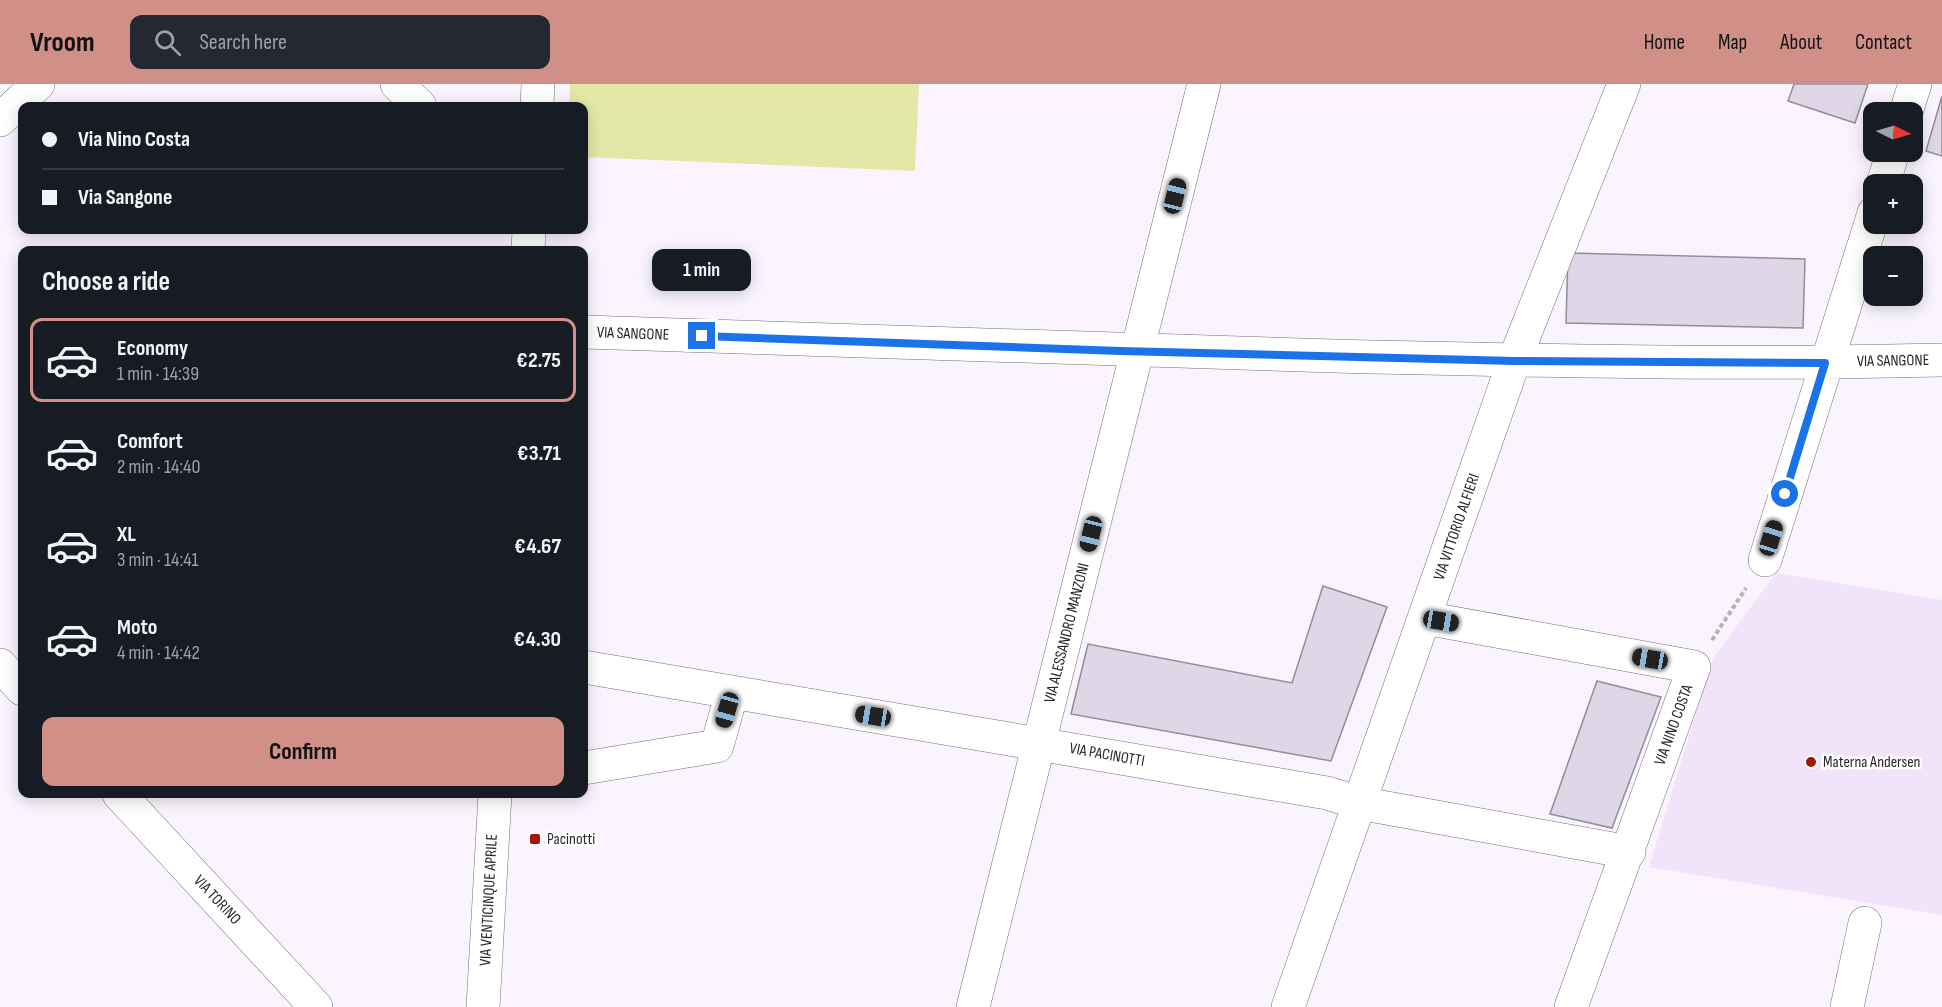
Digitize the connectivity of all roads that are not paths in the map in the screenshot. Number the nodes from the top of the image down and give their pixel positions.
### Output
1 (38, 84) edge
2 (397, 84) edge
3 (538, 84) edge
4 (1204, 84) edge
5 (1624, 84) edge
6 (1915, 84) edge
7 (19, 102) edge
8 (416, 102) edge
9 (537, 102) edge
10 (1909, 102) edge
11 (18, 103) edge
12 (0, 120) edge
13 (1867, 234) edge
14 (588, 332) edge
15 (1136, 351) junction
16 (1942, 360) edge
17 (1514, 361) junction
18 (1825, 363) junction
19 (1765, 560) road end
20 (1425, 618) junction
21 (0, 665) edge
22 (588, 669) edge
23 (18, 685) edge
24 (732, 692) junction
25 (1040, 744) junction
26 (588, 767) edge
27 (123, 798) edge
28 (495, 798) edge
29 (1359, 802) junction
30 (1629, 852) junction
31 (1865, 923) dead end
32 (316, 1007) edge
33 (483, 1007) edge
34 (973, 1007) edge
35 (1288, 1007) edge
36 (1571, 1007) edge
37 (1847, 1007) edge

1 - 7 street
2 - 8 street
3 - 9 street
4 - 15 street, VIA ALESSANDRO MANZONI
5 - 17 street, VIA VITTORIO ALFIERI
6 - 10 street
11 - 12 street
13 - 18 street
14 - 15 street, VIA SANGONE
15 - 17 street, VIA SANGONE
15 - 25 street, VIA ALESSANDRO MANZONI
16 - 18 street, VIA SANGONE
17 - 18 street, VIA SANGONE
17 - 20 street, VIA VITTORIO ALFIERI
18 - 19 street
20 - 29 street, VIA VITTORIO ALFIERI
20 - 30 street, VIA NINO COSTA
21 - 23 street
22 - 24 street, VIA PACINOTTI
24 - 25 street, VIA PACINOTTI
24 - 26 street
25 - 29 street, VIA PACINOTTI
25 - 34 street, VIA ALESSANDRO MANZONI
27 - 32 street, VIA TORINO
28 - 33 street, VIA VENTICINQUE APRILE
29 - 30 street, VIA PACINOTTI
29 - 35 street, VIA VITTORIO ALFIERI
30 - 36 street, VIA NINO COSTA
31 - 37 street

